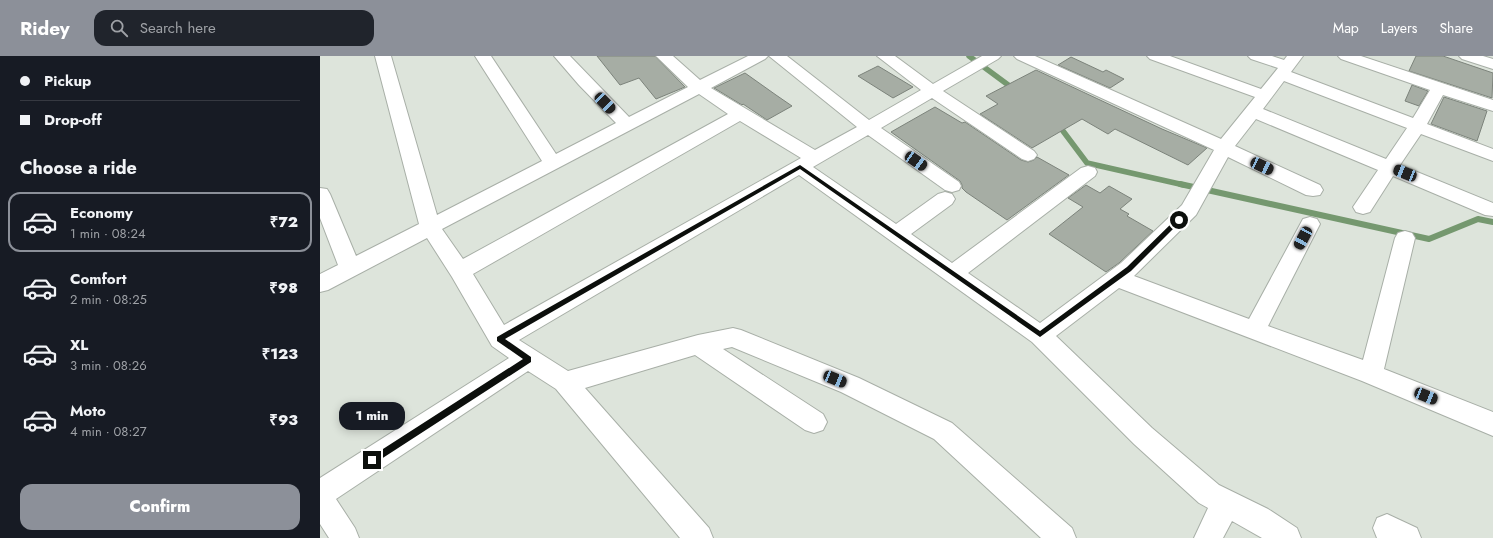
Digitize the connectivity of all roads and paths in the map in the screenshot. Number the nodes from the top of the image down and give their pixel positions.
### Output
1 (383, 56) edge
2 (483, 56) edge
3 (562, 56) edge
4 (664, 56) edge
5 (760, 56) edge
6 (777, 56) edge
7 (885, 56) edge
8 (993, 56) edge
9 (1022, 56) edge
10 (1155, 56) edge
11 (1256, 56) edge
12 (1346, 56) edge
13 (1467, 56) edge
14 (1493, 64) edge
15 (1288, 65) edge
16 (698, 87) junction
17 (1439, 88) junction
18 (932, 91) junction
19 (1264, 95) junction
20 (1493, 106) edge
21 (1252, 111) junction
22 (740, 114) junction
23 (627, 125) junction
24 (1417, 127) junction
25 (868, 128) junction
26 (1224, 148) junction
27 (1028, 155) dead end
28 (1493, 155) edge
29 (807, 162) junction
30 (554, 163) junction
31 (1390, 167) junction
32 (1088, 172) dead end
33 (1313, 190) dead end
34 (320, 194) edge
35 (1363, 207) dead end
36 (1492, 210) edge
37 (1310, 224) dead end
38 (430, 227) junction
39 (896, 234) junction
40 (1405, 238) dead end
41 (350, 268) junction
42 (460, 271) junction
43 (953, 273) junction
44 (1116, 278) junction
45 (320, 284) edge
46 (1254, 331) junction
47 (1040, 335) junction
48 (500, 339) junction
49 (698, 345) junction
50 (528, 360) junction
51 (1371, 374) junction
52 (565, 382) junction
53 (814, 422) dead end
54 (1493, 424) edge
55 (320, 494) edge
56 (320, 499) edge
57 (1226, 503) junction
58 (344, 538) edge
59 (699, 538) edge
60 (1062, 538) edge
61 (1208, 538) edge
62 (1287, 538) edge

1 - 38 street
2 - 30 street
3 - 23 street
4 - 16 street
5 - 16 street
6 - 25 street
7 - 18 street
8 - 18 street
9 - 26 street
10 - 19 street
11 - 15 street
12 - 17 street
13 - 14 street
15 - 19 street
15 - 24 street
16 - 22 street
16 - 23 street
17 - 20 street
17 - 24 street
18 - 25 street
18 - 27 street
19 - 21 street
21 - 26 street
21 - 31 street
22 - 29 street
22 - 42 street
23 - 30 street
24 - 28 street
24 - 31 street
25 - 29 street
25 - 39 street
26 - 33 street
26 - 44 street
29 - 39 street
29 - 48 street
30 - 38 street
31 - 35 street
31 - 36 street
32 - 43 street
34 - 41 street
37 - 46 street
38 - 41 street
38 - 42 street
39 - 43 street
40 - 51 street
41 - 45 street
42 - 48 street
43 - 47 street
44 - 46 street
44 - 47 street
46 - 51 street
47 - 57 street
48 - 50 street
49 - 52 street
49 - 53 street
49 - 60 street
50 - 52 street
50 - 55 street
51 - 54 street
52 - 59 street
56 - 58 street
57 - 61 street
57 - 62 street

